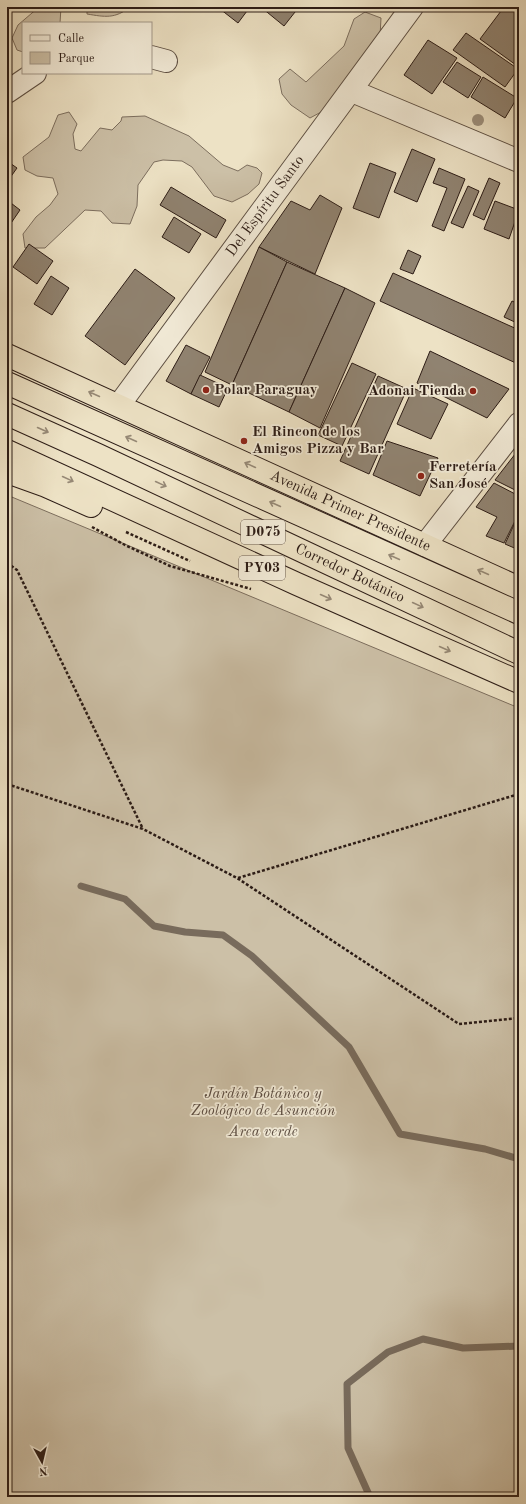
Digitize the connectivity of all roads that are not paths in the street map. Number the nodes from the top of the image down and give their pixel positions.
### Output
1 (412, 7) edge
2 (34, 74) edge
3 (352, 90) junction
4 (7, 92) edge
5 (519, 161) edge
6 (7, 355) edge
7 (7, 383) edge
8 (119, 405) junction
9 (7, 414) edge
10 (519, 424) edge
11 (7, 451) edge
12 (7, 472) edge
13 (425, 546) junction
14 (297, 584) junction
15 (519, 588) edge
16 (519, 613) edge
17 (519, 653) edge
18 (519, 682) edge

1 - 3 street, Del Espíritu Santo
2 - 4 street
3 - 5 street
3 - 8 street, Del Espíritu Santo
8 -> 6 highway, Avenida Primer Presidente
16 -> 7 highway, D075
13 -> 8 highway, Avenida Primer Presidente
9 -> 17 highway, Corredor Botánico / D075
10 - 13 street
11 -> 14 highway, PY03
12 - 14 highway
15 -> 13 highway, Avenida Primer Presidente
14 -> 18 highway, PY03

